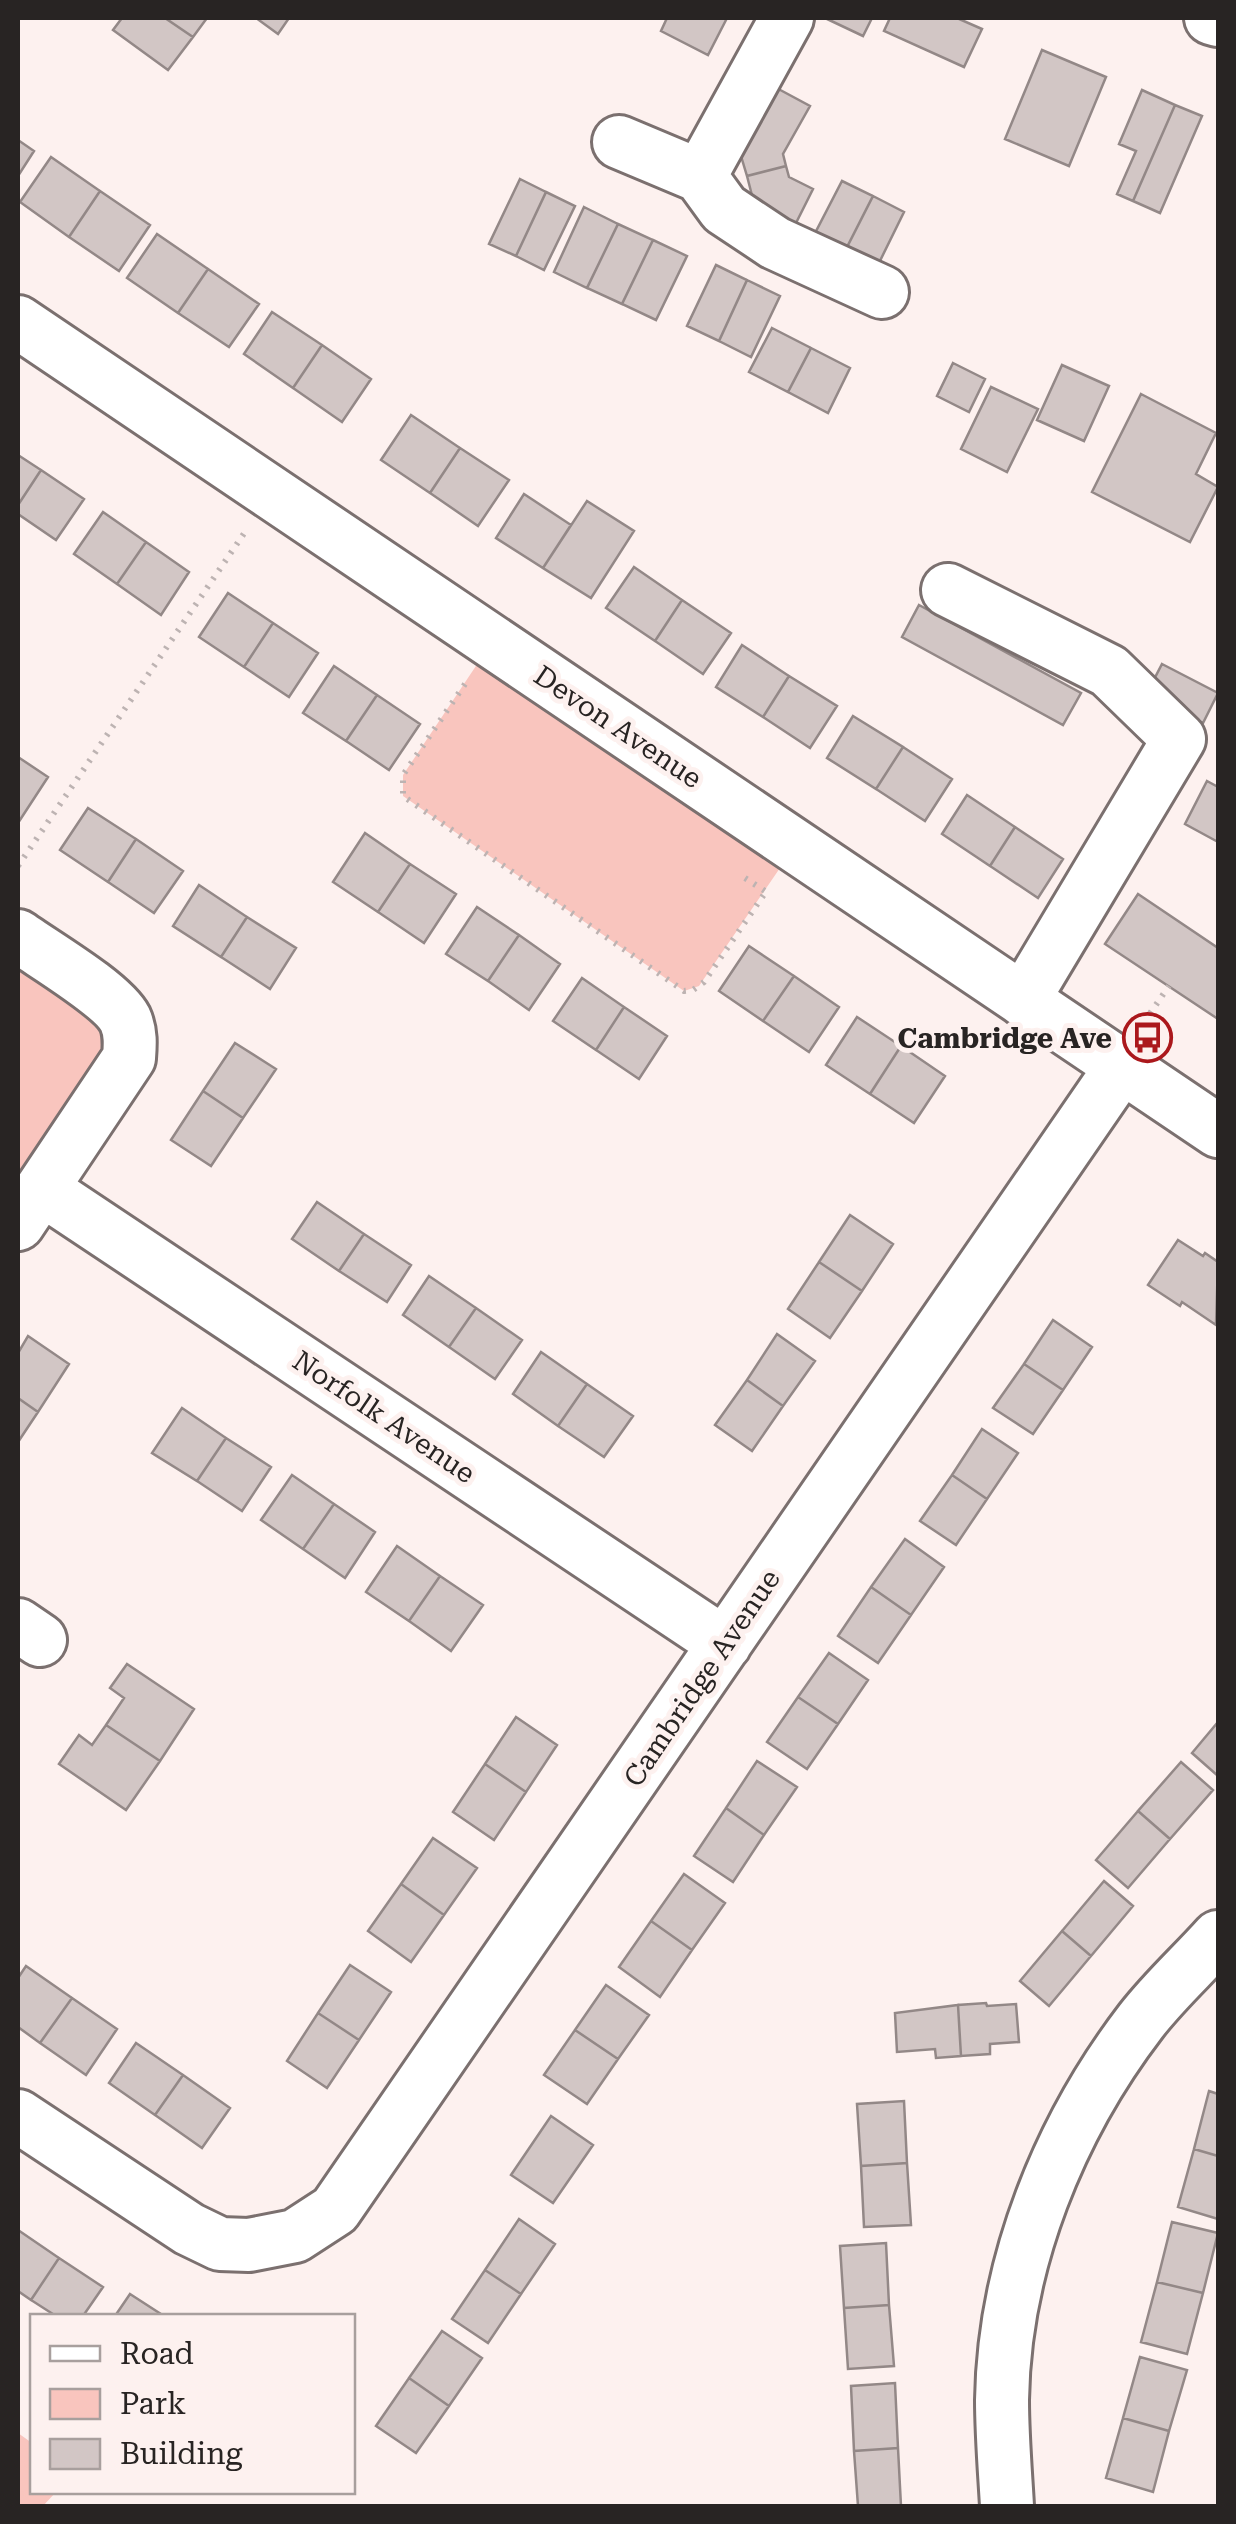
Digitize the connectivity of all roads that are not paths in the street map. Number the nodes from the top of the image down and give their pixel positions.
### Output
1 (787, 18) edge
2 (1211, 18) edge
3 (1218, 20) edge
4 (619, 142) dead end
5 (700, 176) junction
6 (882, 292) dead end
7 (18, 322) edge
8 (948, 590) dead end
9 (18, 936) edge
10 (1024, 1000) junction
11 (1122, 1066) junction
12 (1218, 1132) edge
13 (30, 1206) edge
14 (726, 1644) junction
15 (1218, 1938) edge
16 (18, 2116) edge
17 (1007, 2506) edge

1 - 5 street
2 - 3 street
4 - 5 street
5 - 6 street
7 - 10 street, Devon Avenue
8 - 10 street
9 - 13 street, Norfolk Avenue
10 - 11 street, Devon Avenue
11 - 12 street, Devon Avenue
11 - 14 street, Cambridge Avenue
13 - 14 street, Norfolk Avenue
14 - 16 street, Cambridge Avenue
15 - 17 street

